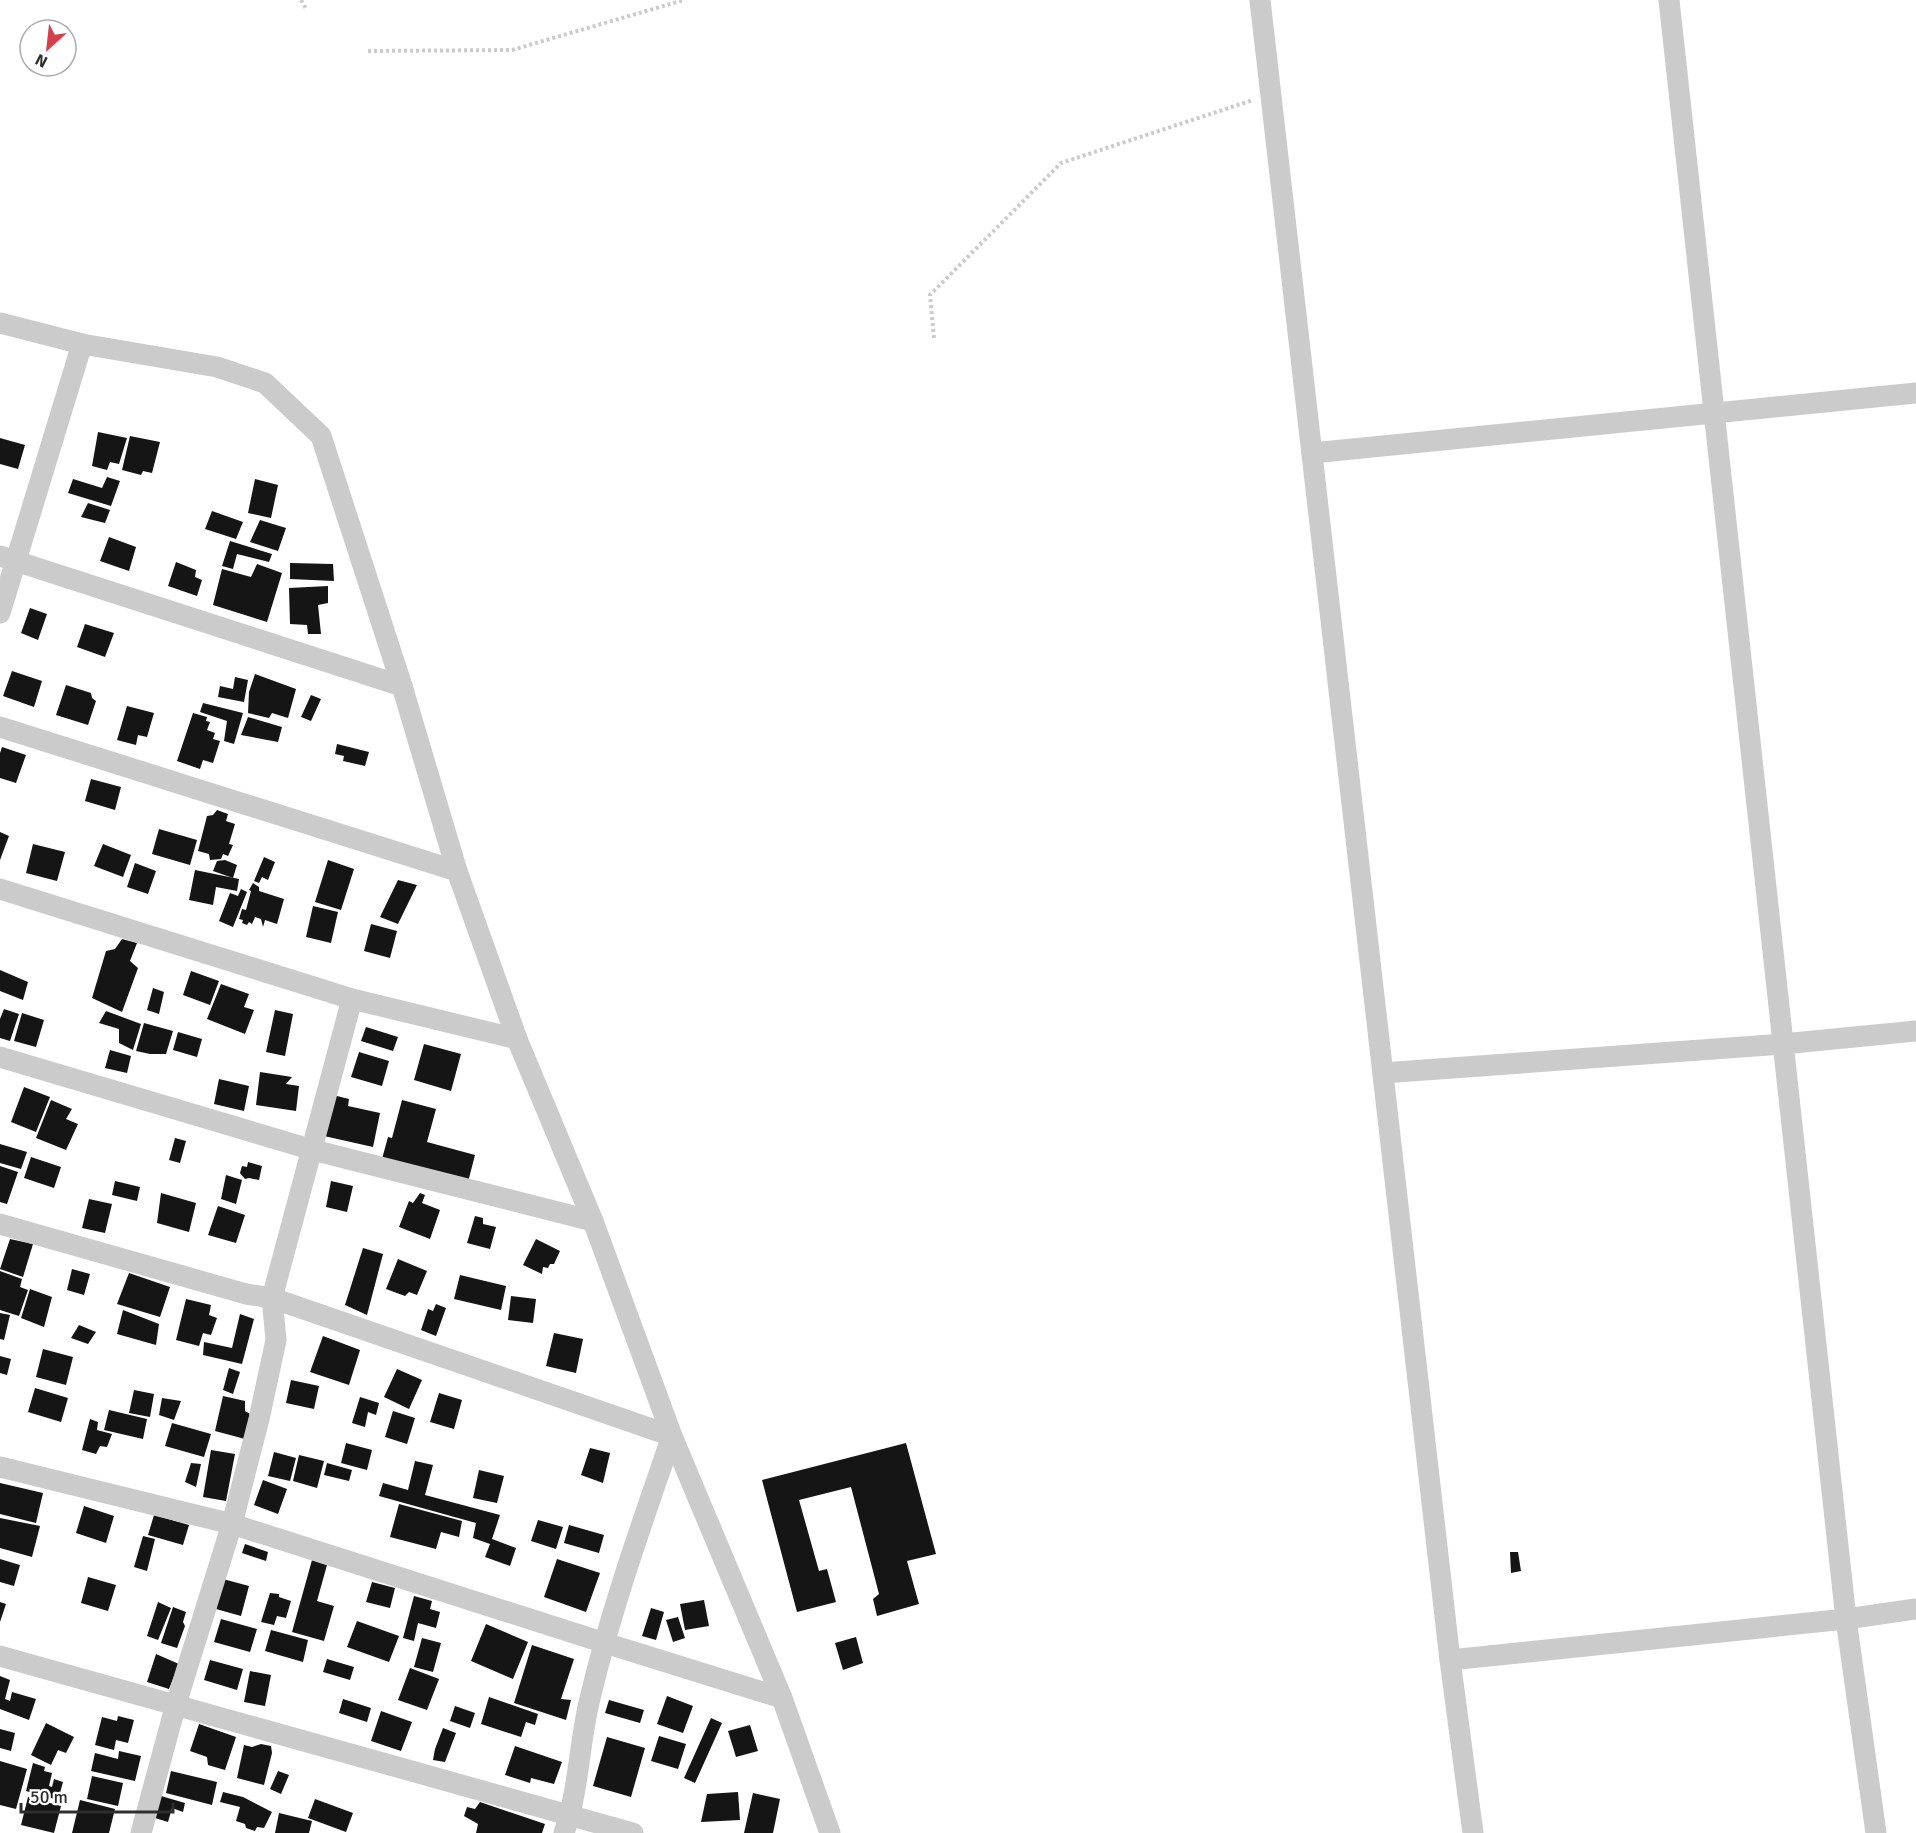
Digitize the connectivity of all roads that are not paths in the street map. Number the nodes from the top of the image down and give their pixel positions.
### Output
1 (1260, 0) edge
2 (1669, 0) edge
3 (0, 323) edge
4 (82, 344) junction
5 (1916, 393) edge
6 (1714, 413) junction
7 (1312, 453) junction
8 (8, 558) edge
9 (0, 613) edge
10 (402, 686) junction
11 (0, 728) edge
12 (457, 871) junction
13 (0, 889) edge
14 (352, 999) junction
15 (1916, 1031) edge
16 (517, 1039) junction
17 (1783, 1044) junction
18 (0, 1057) edge
19 (1383, 1073) junction
20 (313, 1150) junction
21 (593, 1221) junction
22 (0, 1224) edge
23 (272, 1298) junction
24 (672, 1437) junction
25 (0, 1467) edge
26 (232, 1524) junction
27 (1916, 1610) edge
28 (1846, 1619) junction
29 (605, 1644) junction
30 (0, 1656) edge
31 (1450, 1660) junction
32 (782, 1698) junction
33 (176, 1704) junction
34 (567, 1824) edge
35 (141, 1833) edge
36 (633, 1833) edge
37 (830, 1833) edge
38 (1473, 1833) edge
39 (1876, 1833) edge

1 - 7 street
2 - 6 street
3 - 4 street
4 - 8 street
4 - 10 street
5 - 6 street
6 - 7 street
6 - 17 street
7 - 19 street
8 - 9 street
8 - 10 street
10 - 12 street
11 - 12 street
12 - 16 street
13 - 14 street
14 - 16 street
14 - 20 street
15 - 17 street
16 - 21 street
17 - 19 street
17 - 28 street
18 - 20 street
19 - 31 street
20 - 21 street
20 - 23 street
21 - 24 street
22 - 23 street
23 - 24 street
23 - 26 street
24 - 29 street
24 - 32 street
25 - 26 street
26 - 29 street
26 - 33 street
27 - 28 street
28 - 31 street
28 - 39 street
29 - 32 street
29 - 34 street
30 - 33 street
31 - 38 street
32 - 37 street
33 - 34 street
33 - 35 street
34 - 36 street

